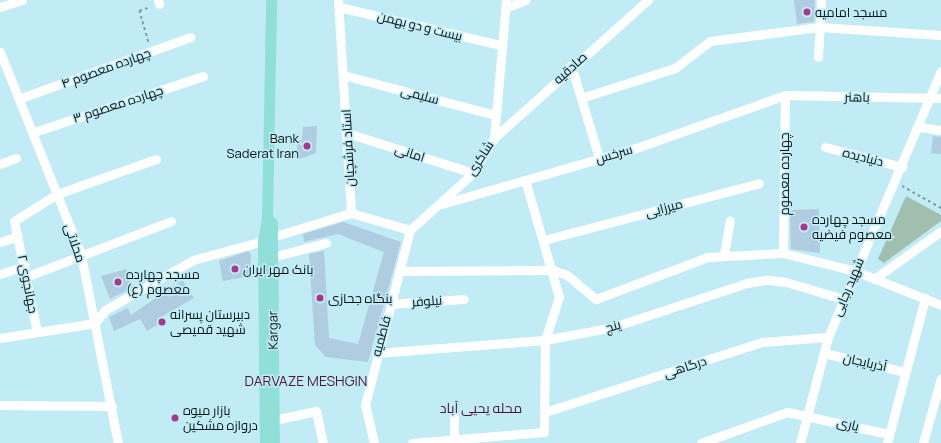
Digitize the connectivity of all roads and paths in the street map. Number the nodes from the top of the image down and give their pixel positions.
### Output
1 (22, 0) edge
2 (271, 0) edge
3 (526, 0) edge
4 (648, 0) edge
5 (821, 0) edge
6 (158, 2) edge
7 (338, 3) edge
8 (506, 4) edge
9 (0, 7) edge
10 (820, 27) junction
11 (941, 35) edge
12 (190, 37) dead end
13 (500, 46) junction
14 (151, 51) junction
15 (0, 52) edge
16 (818, 57) dead end
17 (571, 66) junction
18 (940, 74) edge
19 (343, 75) junction
20 (203, 76) dead end
21 (785, 95) junction
22 (21, 98) junction
23 (581, 98) junction
24 (929, 98) junction
25 (941, 98) edge
26 (496, 115) junction
27 (919, 127) junction
28 (941, 130) edge
29 (34, 132) junction
30 (347, 133) junction
31 (494, 138) junction
32 (825, 147) dead end
33 (16, 158) dead end
34 (156, 158) dead end
35 (599, 158) junction
36 (0, 164) edge
37 (902, 166) junction
38 (473, 173) junction
39 (525, 180) junction
40 (895, 182) junction
41 (759, 183) dead end
42 (57, 194) junction
43 (442, 204) junction
44 (941, 208) edge
45 (351, 212) junction
46 (171, 221) dead end
47 (730, 221) dead end
48 (410, 230) junction
49 (941, 231) edge
50 (18, 236) junction
51 (268, 239) junction
52 (544, 240) junction
53 (0, 242) edge
54 (326, 243) dead end
55 (783, 253) junction
56 (724, 254) junction
57 (82, 255) junction
58 (272, 257) junction
59 (25, 266) junction
60 (553, 270) junction
61 (399, 271) junction
62 (855, 271) junction
63 (0, 274) edge
64 (28, 276) junction
65 (874, 279) junction
66 (925, 298) junction
67 (464, 299) dead end
68 (843, 299) junction
69 (390, 304) junction
70 (941, 305) edge
71 (95, 323) junction
72 (36, 332) junction
73 (828, 336) junction
74 (0, 338) edge
75 (545, 340) junction
76 (376, 353) junction
77 (824, 353) junction
78 (905, 372) junction
79 (941, 378) edge
80 (0, 405) edge
81 (112, 406) junction
82 (545, 412) junction
83 (807, 414) junction
84 (454, 415) dead end
85 (274, 420) junction
86 (889, 434) junction
87 (454, 440) junction
88 (118, 443) edge
89 (264, 443) edge
90 (274, 443) edge
91 (323, 443) edge
92 (374, 443) edge
93 (412, 443) edge
94 (701, 443) edge
95 (800, 443) edge
96 (887, 443) edge
97 (923, 443) edge

1 - 9 street
2 - 51 main road, Kargar
3 - 8 street
4 - 17 street, صادقیه
5 - 10 street
6 - 14 path
7 - 13 street, بیست و دو بهمن
7 - 19 street, استاد فرشچیان
8 - 13 street, شاکری
10 - 11 street
10 - 16 street
10 - 23 street
12 - 14 street, چهارده معصوم ۴
13 - 26 street, شاکری
14 - 22 street, چهارده معصوم ۴
15 - 22 street, محلاتی
17 - 23 street
17 - 31 street, صادقیه
18 - 24 street, شهید رجایی
19 - 26 street, سلیمی
19 - 30 street, استاد فرشچیان
20 - 29 street, چهارده معصوم ۳
21 - 24 street, باهنر
21 - 35 street, سرخس
21 - 55 street, چهارده معصوم
22 - 29 street, محلاتی
23 - 35 street
24 - 25 street, باهنر
24 - 27 street, شهید رجایی
26 - 31 street, شاکری
27 - 28 street
27 - 37 street, شهید رجایی
29 - 42 street, محلاتی
30 - 38 street, امانی
30 - 45 street, استاد فرشچیان
31 - 38 street, شاکری
32 - 37 street, دنیادیده
33 - 36 street
34 - 42 street
35 - 39 street, سرخس
37 - 40 street, شهید رجایی
38 - 43 street, شاکری
39 - 43 street, سرخس
39 - 52 street
40 - 44 path
40 - 62 street, شهید رجایی
41 - 52 street, میرزایی
42 - 50 street, جهانجوی ۲
42 - 57 street, محلاتی
43 - 48 street, شاکری
45 - 48 street
45 - 51 street
46 - 57 street
47 - 56 street
48 - 61 street, فاطمیه
49 - 65 street
50 - 53 street, جهانجوی ۲
50 - 59 street, جهانجوی ۲
51 - 58 main road, Kargar
51 - 71 street
51 - 89 main road, Kargar
52 - 60 street
54 - 58 street
55 - 56 street
55 - 62 street
56 - 60 street
57 - 64 street
57 - 71 street, محلاتی
58 - 85 main road, Kargar
59 - 63 street
59 - 64 street, جهانجوی ۲
60 - 61 street
60 - 75 street
61 - 69 street, فاطمیه
62 - 65 street
62 - 68 street, شهید رجایی
64 - 72 street, جهانجوی ۲
65 - 66 street
66 - 70 street
66 - 78 street
67 - 69 street, نیلوفر
68 - 73 street, شهید رجایی
68 - 75 street, ینج
69 - 76 street, فاطمیه
71 - 72 street
71 - 81 street, محلاتی
72 - 74 street
73 - 77 street, شهید رجایی
73 - 82 street, درگاهی
75 - 76 street, ینج
75 - 82 street
76 - 92 street, فاطمیه
77 - 78 street, آذربایجان
77 - 83 street, شهید رجایی
78 - 86 street
79 - 97 street
80 - 81 street
81 - 88 street, محلاتی
82 - 87 street
83 - 86 street, یاری
83 - 94 street, یاری
83 - 95 street, شهید رجایی
84 - 87 street
85 - 90 main road, Kargar
85 - 91 street
86 - 96 street
87 - 93 street

